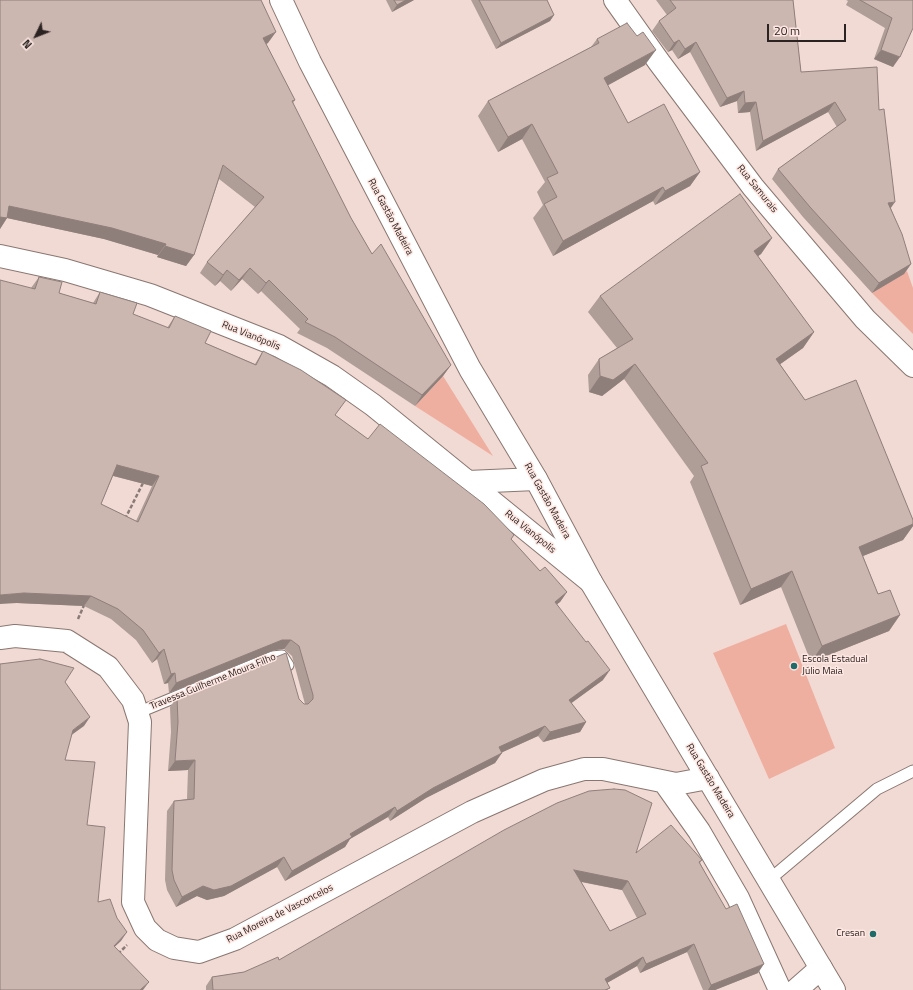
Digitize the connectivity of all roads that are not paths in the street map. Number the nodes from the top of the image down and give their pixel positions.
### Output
1 (281, 0) edge
2 (615, 0) edge
3 (0, 256) edge
4 (913, 366) edge
5 (536, 479) junction
6 (468, 482) junction
7 (591, 582) junction
8 (0, 638) edge
9 (291, 676) edge
10 (137, 712) junction
11 (913, 771) edge
12 (708, 778) junction
13 (665, 782) junction
14 (769, 880) junction
15 (821, 968) junction
16 (780, 990) edge
17 (796, 990) edge
18 (834, 990) edge

1 - 5 street, Rua Gastão Madeira
2 - 4 street, Rua Samurais
3 - 6 street, Rua Vianópolis
5 - 6 street
5 - 7 street, Rua Gastão Madeira
6 - 7 street, Rua Vianópolis
7 - 12 street, Rua Gastão Madeira
8 - 10 street, Rua Moreira de Vasconcelos
9 - 10 lane, Travessa Guilherme Moura Filho
10 - 13 street, Rua Moreira de Vasconcelos
11 - 14 lane
12 - 13 street, Rua Moreira de Vasconcelos
12 - 14 street, Rua Gastão Madeira
13 - 16 street
14 - 15 street, Rua Gastão Madeira
15 - 17 street
15 - 18 street, Rua Gastão Madeira

